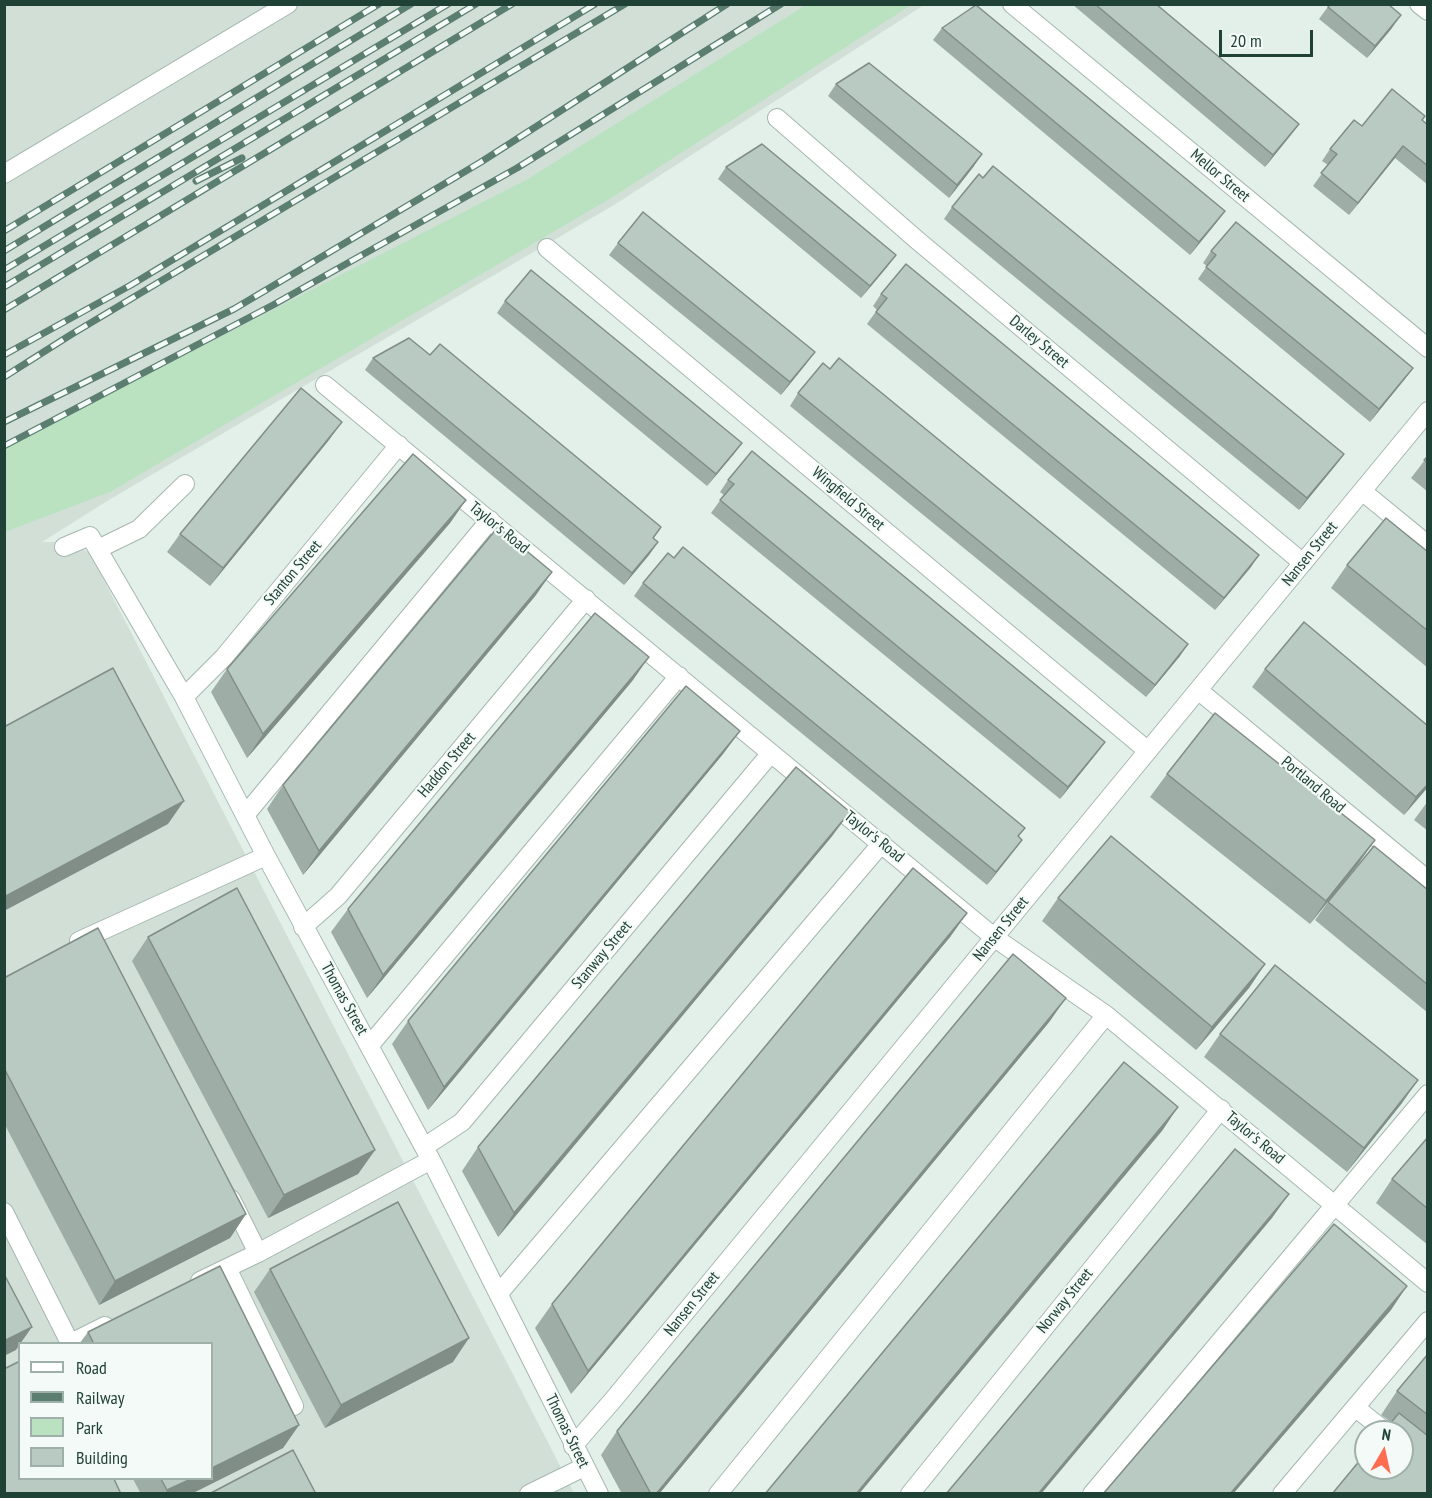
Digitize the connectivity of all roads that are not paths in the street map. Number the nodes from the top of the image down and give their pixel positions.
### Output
1 (288, 4) edge
2 (1012, 4) edge
3 (1419, 4) edge
4 (1428, 11) edge
5 (777, 118) dead end
6 (4, 174) edge
7 (547, 248) dead end
8 (1428, 348) edge
9 (325, 385) dead end
10 (1428, 411) edge
11 (399, 445) junction
12 (185, 484) dead end
13 (1362, 491) junction
14 (490, 520) junction
15 (1428, 545) edge
16 (64, 547) dead end
17 (98, 549) junction
18 (1303, 563) junction
19 (586, 598) junction
20 (679, 676) junction
21 (1198, 690) junction
22 (184, 697) junction
23 (1148, 751) junction
24 (771, 753) junction
25 (246, 814) junction
26 (882, 843) junction
27 (266, 856) junction
28 (1428, 880) edge
29 (303, 927) junction
30 (97, 932) junction
31 (994, 938) junction
32 (66, 948) edge
33 (108, 953) edge
34 (1106, 1015) junction
35 (370, 1045) junction
36 (1428, 1094) edge
37 (1221, 1109) junction
38 (428, 1153) junction
39 (220, 1178) edge
40 (1335, 1205) junction
41 (4, 1212) edge
42 (258, 1253) junction
43 (227, 1268) junction
44 (1428, 1283) edge
45 (185, 1288) edge
46 (500, 1292) junction
47 (122, 1318) edge
48 (1428, 1321) edge
49 (69, 1342) edge
50 (71, 1342) edge
51 (294, 1406) dead end
52 (1356, 1407) junction
53 (1372, 1420) edge
54 (573, 1446) junction
55 (584, 1467) junction
56 (529, 1494) edge
57 (599, 1494) edge
58 (718, 1494) edge
59 (910, 1494) edge
60 (1092, 1494) edge
61 (1282, 1494) edge

1 - 6 street
2 - 8 street, Mellor Street
3 - 4 street
5 - 18 street, Darley Street
7 - 23 street, Wingfield Street
9 - 11 street, Taylor's Road
10 - 13 street, Nansen Street
11 - 14 street, Taylor's Road
11 - 22 street, Stanton Street
12 - 17 street
13 - 15 street
13 - 18 street, Nansen Street
14 - 19 street, Taylor's Road
14 - 25 street
16 - 17 street
17 - 22 street, Thomas Street
18 - 21 street, Nansen Street
19 - 20 street, Taylor's Road
19 - 29 street, Haddon Street
20 - 24 street, Taylor's Road
20 - 35 street
21 - 23 street, Nansen Street
21 - 28 street, Portland Road
22 - 25 street, Thomas Street
23 - 31 street, Nansen Street
24 - 26 street, Taylor's Road
24 - 38 street, Stanway Street
25 - 27 street, Thomas Street
26 - 31 street, Taylor's Road
26 - 46 street
27 - 29 street, Thomas Street
27 - 30 street
29 - 35 street, Thomas Street
30 - 32 street
30 - 33 street
31 - 34 street, Taylor's Road
31 - 54 street, Nansen Street
34 - 37 street, Taylor's Road
34 - 58 street
35 - 38 street, Thomas Street
36 - 40 street
37 - 40 street, Taylor's Road
37 - 59 street, Norway Street
38 - 42 street, Stanway Street
38 - 46 street, Thomas Street
39 - 42 street
40 - 44 street, Taylor's Road
40 - 60 street
41 - 49 street
42 - 43 street, Stanway Street
43 - 45 street, Stanway Street
43 - 51 street
46 - 54 street, Thomas Street
47 - 50 street
48 - 52 street
52 - 53 street
52 - 61 street
54 - 55 street, Thomas Street
55 - 56 street
55 - 57 street, Thomas Street

